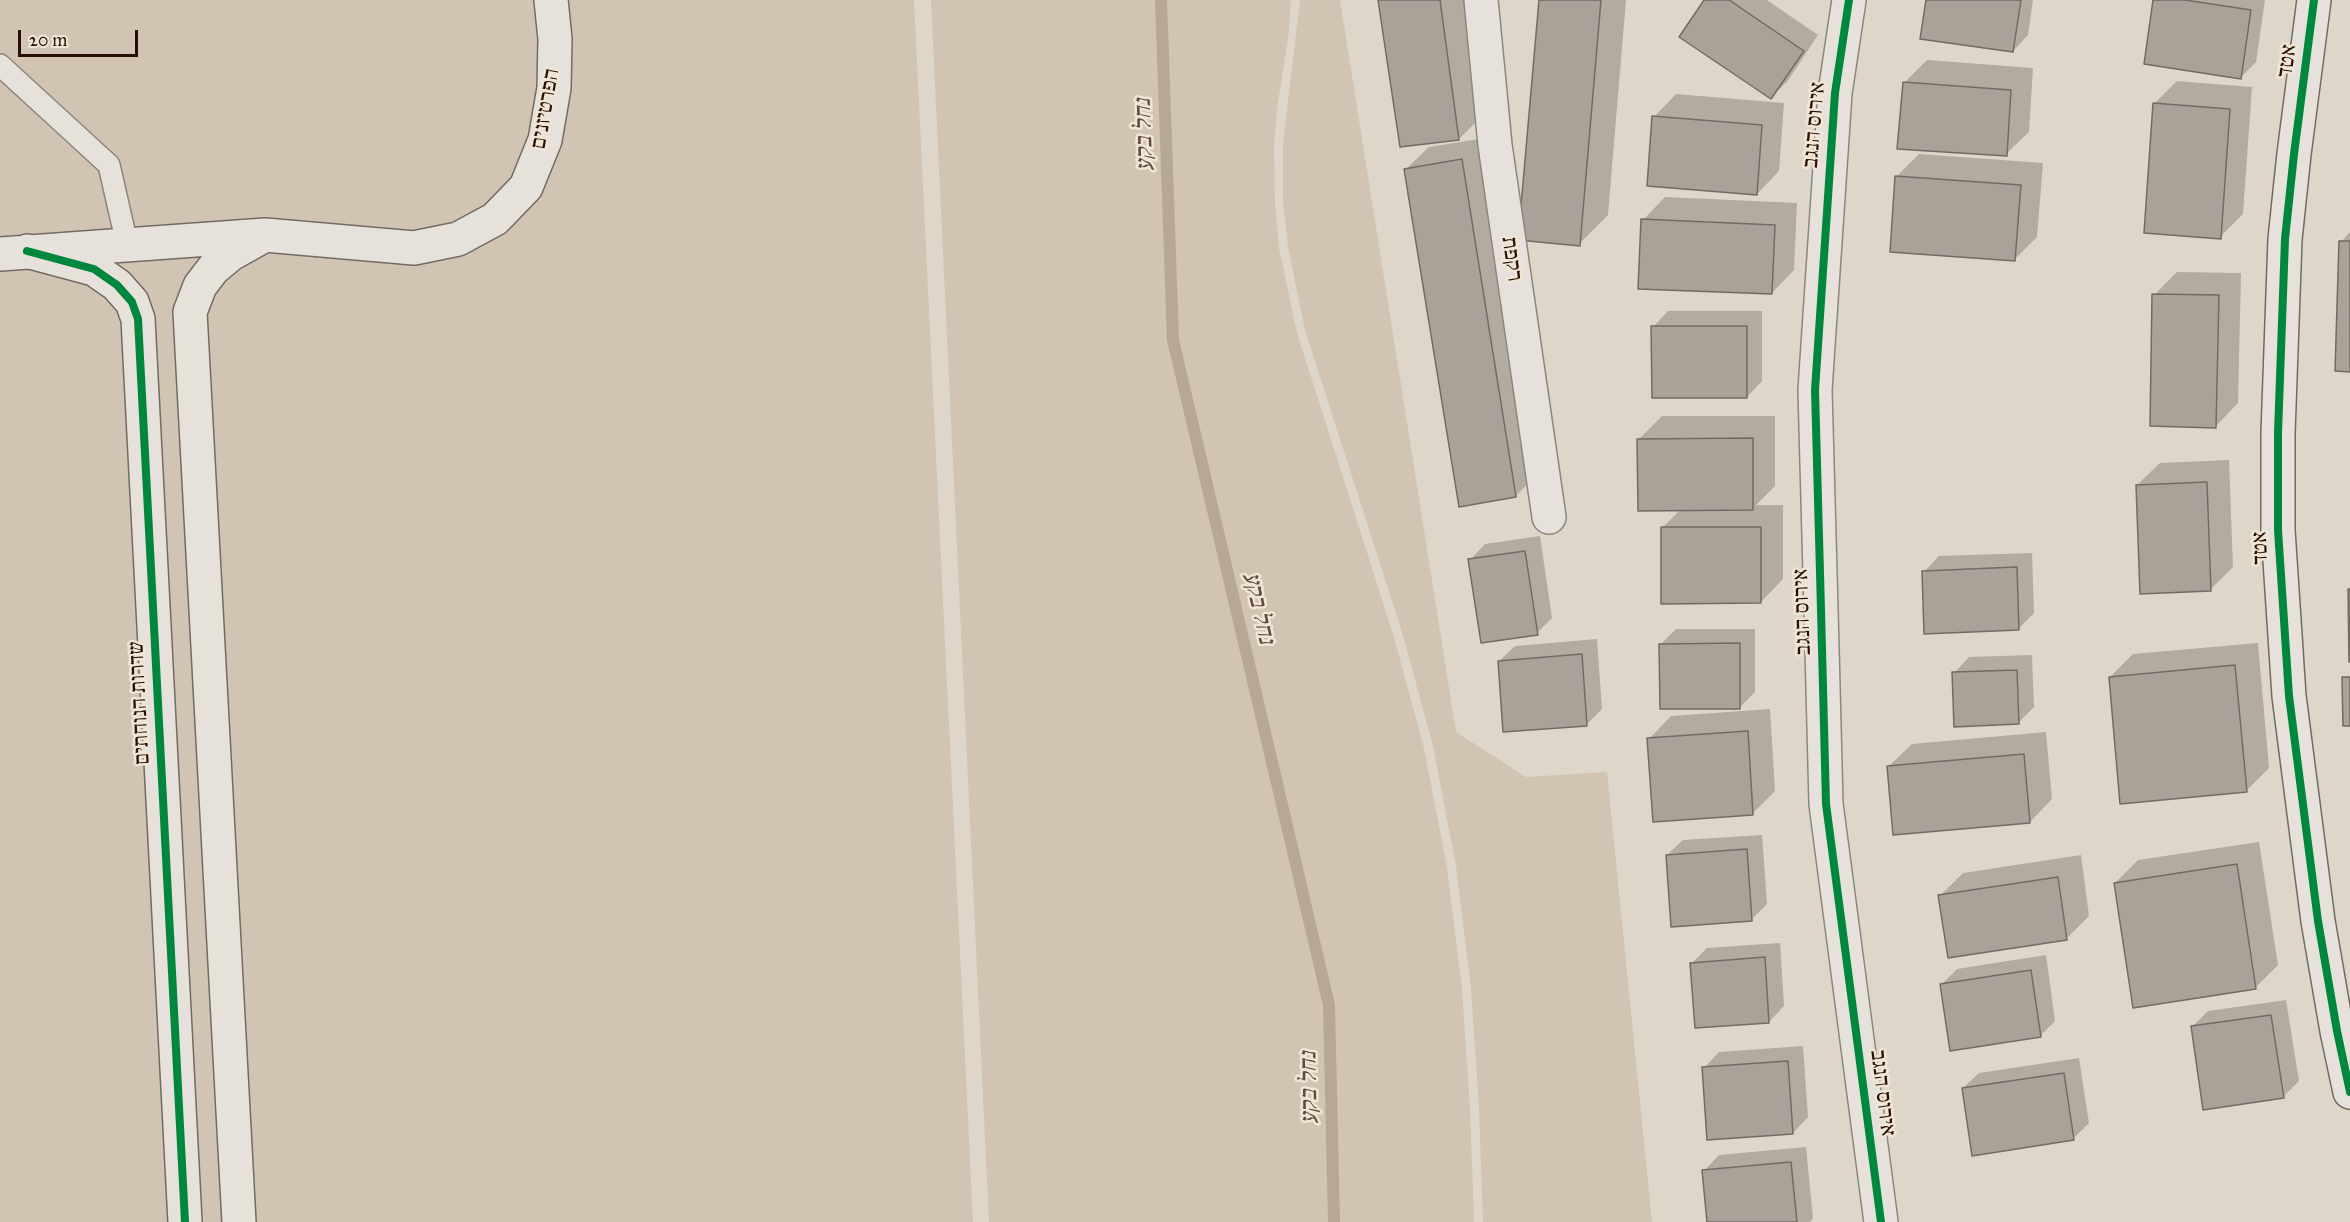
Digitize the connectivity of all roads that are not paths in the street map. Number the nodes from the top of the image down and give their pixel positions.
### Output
1 (551, 0) edge
2 (1481, 0) edge
3 (1849, 0) edge
4 (2314, 0) edge
5 (0, 65) edge
6 (265, 235) junction
7 (126, 244) junction
8 (14, 252) edge
9 (1549, 517) dead end
10 (2350, 1092) edge
11 (185, 1222) edge
12 (239, 1222) edge
13 (1881, 1222) edge

1 - 6 street, הפרטיזנים
2 - 9 street, רקפת
3 - 13 street, אירוס הנגב
4 - 10 street, אטד
5 - 7 lane
6 - 7 street, הפרטיזנים
6 - 12 street
7 - 8 street, הפרטיזנים
8 - 11 street, שדרות הנוחתים

